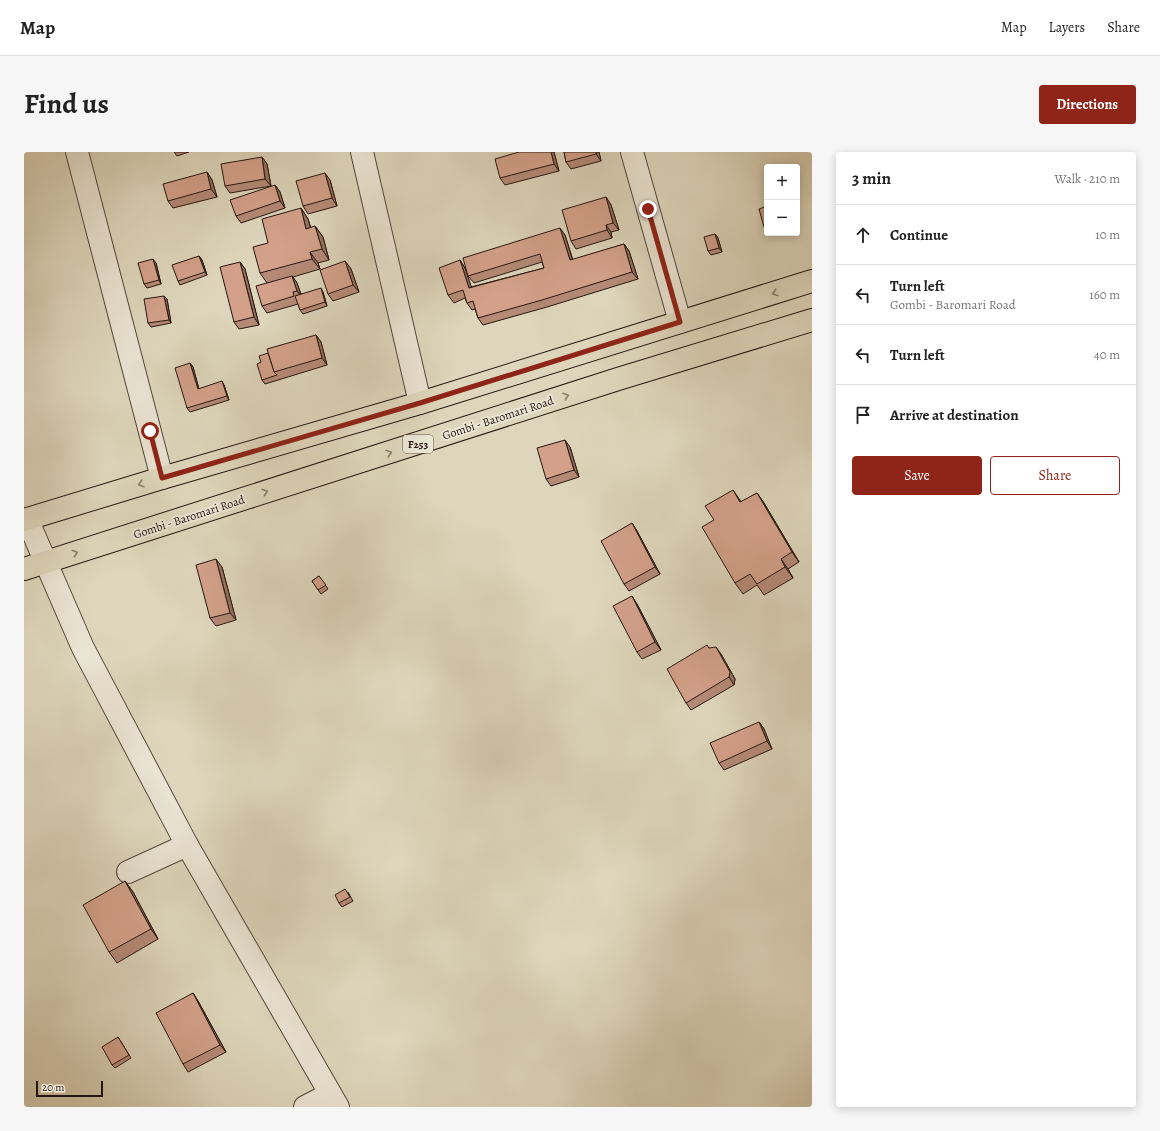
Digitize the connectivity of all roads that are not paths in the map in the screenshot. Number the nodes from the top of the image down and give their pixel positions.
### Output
1 (77, 152) edge
2 (362, 152) edge
3 (632, 152) edge
4 (812, 281) edge
5 (812, 320) edge
6 (680, 322) junction
7 (420, 403) junction
8 (162, 478) junction
9 (26, 520) edge
10 (46, 563) junction
11 (24, 569) edge
12 (187, 845) junction
13 (128, 872) dead end
14 (334, 1100) edge
15 (305, 1107) edge

1 - 8 street
2 - 7 street
3 - 6 street
4 -> 6 main road
10 -> 5 main road, Gombi - Baromari Road / F253
6 - 7 main road
7 - 8 main road
8 -> 9 main road
9 - 10 street
10 - 11 main road, Gombi - Baromari Road / F253
10 - 12 street
12 - 13 street
12 - 14 street
14 - 15 street

